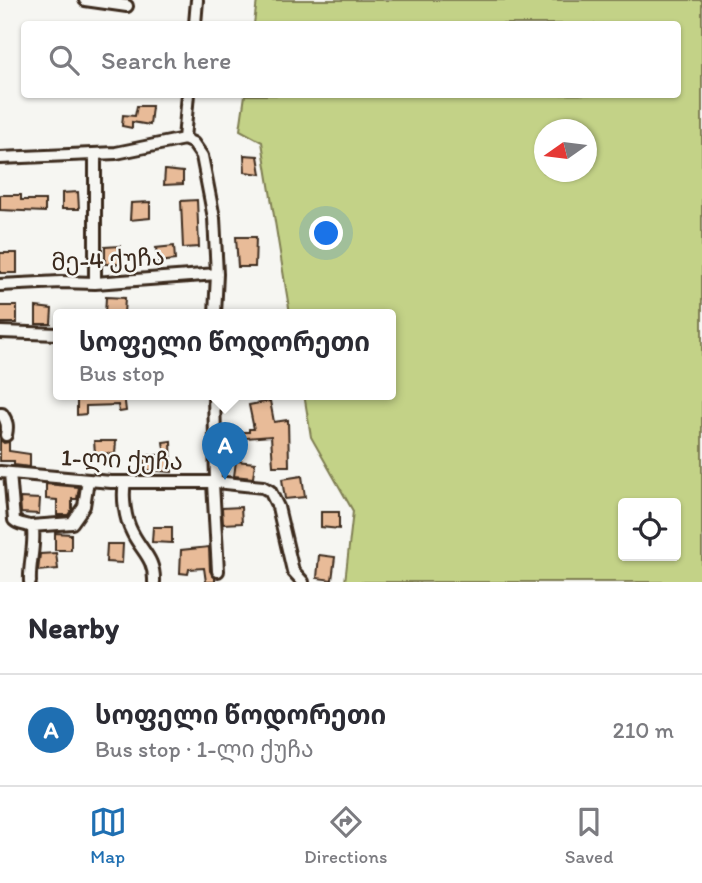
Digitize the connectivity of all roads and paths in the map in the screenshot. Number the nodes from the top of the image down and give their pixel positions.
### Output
1 (85, 0) edge
2 (197, 0) edge
3 (100, 1) edge
4 (127, 6) dead end
5 (195, 21) edge
6 (188, 98) edge
7 (184, 139) junction
8 (95, 154) junction
9 (0, 158) edge
10 (217, 274) junction
11 (95, 283) junction
12 (0, 285) edge
13 (215, 309) edge
14 (0, 332) edge
15 (53, 334) edge
16 (214, 400) edge
17 (0, 414) edge
18 (6, 435) dead end
19 (5, 473) edge
20 (88, 480) junction
21 (125, 482) junction
22 (215, 482) junction
23 (31, 526) junction
24 (218, 571) dead end
25 (30, 582) edge
26 (154, 582) edge
27 (303, 582) edge

1 - 3 street
2 - 5 street
3 - 4 street
6 - 7 street
7 - 8 street
7 - 10 street
8 - 9 street
8 - 11 street
10 - 11 street, მე-4 ქუჩა
10 - 13 street
11 - 12 street, მე-4 ქუჩა
14 - 15 street
16 - 22 street
17 - 18 street
19 - 20 street, 1-ლი ქუჩა
19 - 23 street
20 - 21 street, 1-ლი ქუჩა
20 - 23 street
21 - 22 street, 1-ლი ქუჩა
21 - 26 street
22 - 24 street
22 - 27 street, 1-ლი ქუჩა
23 - 25 street

